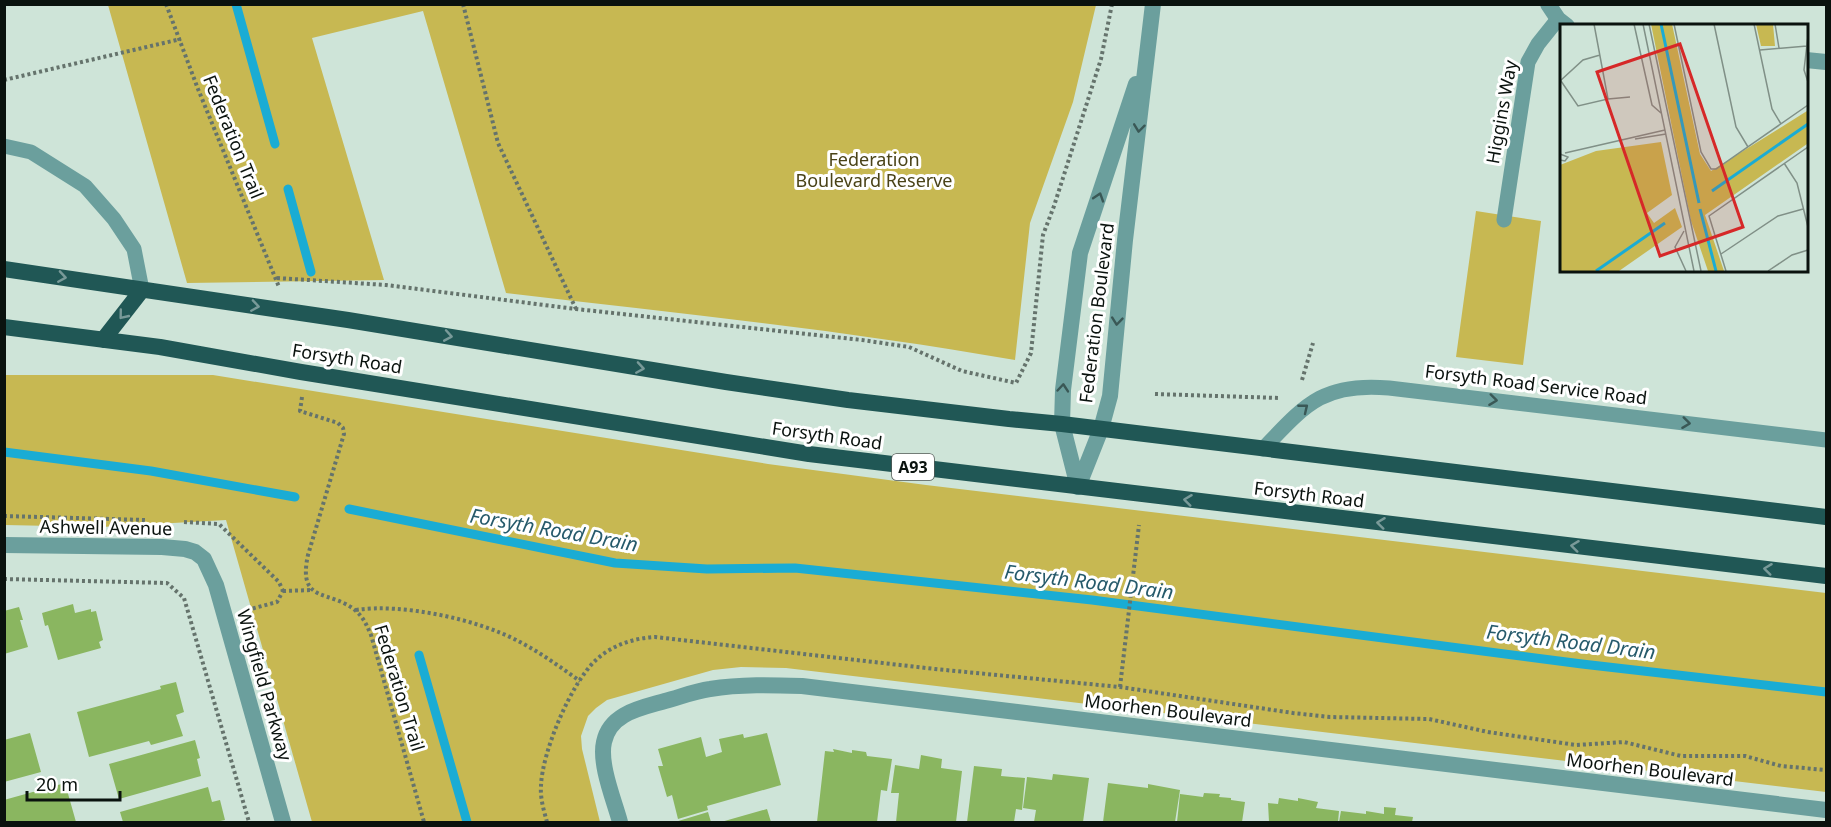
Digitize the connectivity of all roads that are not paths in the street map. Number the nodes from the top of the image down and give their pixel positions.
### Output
1 (1153, 4) edge
2 (1548, 4) edge
3 (1562, 22) edge
4 (1148, 49) junction
5 (1807, 60) edge
6 (1827, 62) edge
7 (4, 146) edge
8 (1504, 220) dead end
9 (4, 269) edge
10 (142, 290) junction
11 (4, 327) edge
12 (103, 340) junction
13 (1062, 424) junction
14 (1101, 429) junction
15 (1827, 440) edge
16 (1263, 449) junction
17 (1078, 487) junction
18 (1827, 517) edge
19 (4, 545) edge
20 (204, 559) joint
21 (1827, 576) edge
22 (1827, 810) edge
23 (283, 822) edge
24 (620, 822) edge

1 - 4 street, Federation Boulevard
2 - 3 street, Higgins Way
3 - 8 lane, Higgins Way
13 -> 4 street, Federation Boulevard
4 -> 14 street, Federation Boulevard
5 - 6 street
7 - 10 lane
9 -> 10 highway, Forsyth Road
10 -> 12 highway
10 -> 13 highway, Forsyth Road
11 - 12 highway, Forsyth Road / A93
12 - 17 highway, Forsyth Road / A93
13 - 14 highway, Forsyth Road
13 - 17 street, Federation Boulevard
14 - 16 highway, Forsyth Road
14 - 17 street, Federation Boulevard
16 -> 15 lane, Forsyth Road Service Road
16 - 18 highway, Forsyth Road
21 -> 17 highway, Forsyth Road / A93
19 - 20 street, Ashwell Avenue
20 - 23 street, Wingfield Parkway
22 - 24 street, Moorhen Boulevard

